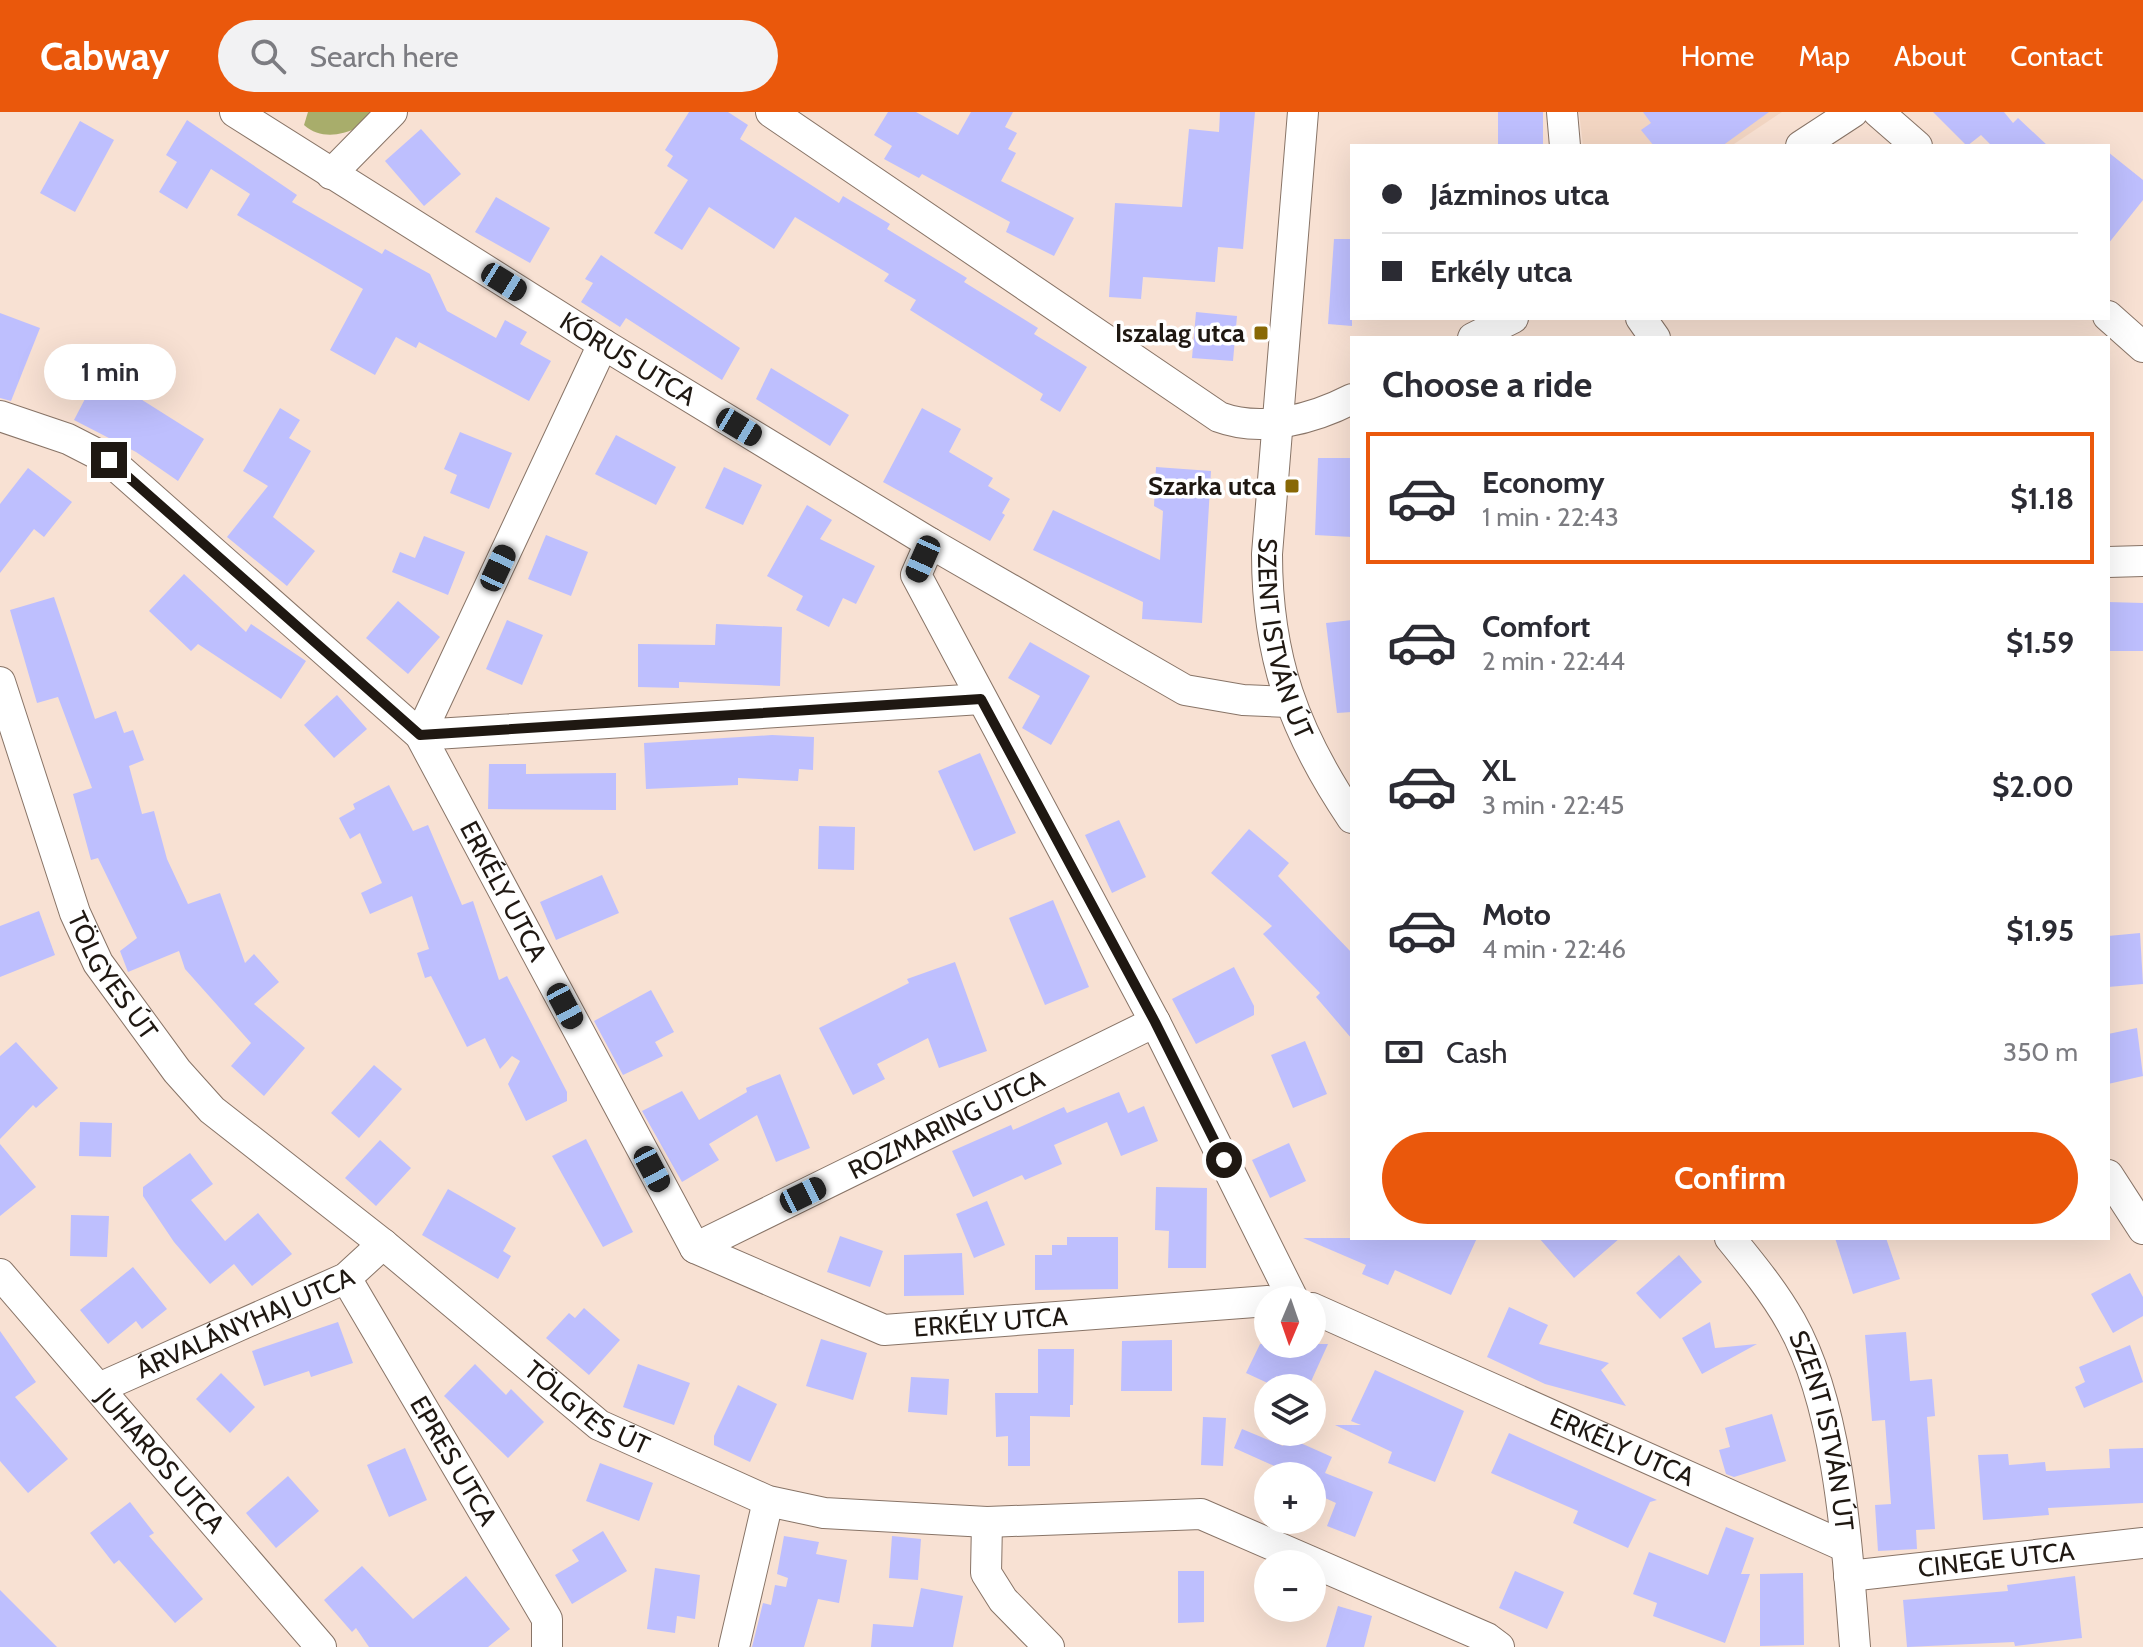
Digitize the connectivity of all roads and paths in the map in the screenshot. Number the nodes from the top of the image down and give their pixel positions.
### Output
1 (235, 112) edge
2 (392, 112) edge
3 (771, 112) edge
4 (1303, 112) edge
5 (1562, 112) edge
6 (1853, 112) edge
7 (1878, 112) edge
8 (1565, 144) edge
9 (1804, 144) edge
10 (1915, 144) edge
11 (331, 174) junction
12 (2110, 318) edge
13 (1509, 320) edge
14 (1477, 336) edge
15 (603, 344) junction
16 (2143, 346) edge
17 (1350, 400) edge
18 (0, 416) edge
19 (1277, 423) junction
20 (930, 543) junction
21 (2143, 561) edge
22 (2110, 562) edge
23 (0, 682) edge
24 (981, 699) junction
25 (1288, 702) junction
26 (420, 735) junction
27 (1350, 815) edge
28 (1155, 1022) junction
29 (2110, 1178) edge
30 (2143, 1229) edge
31 (1732, 1240) edge
32 (383, 1244) junction
33 (695, 1248) junction
34 (0, 1274) edge
35 (346, 1278) junction
36 (1287, 1286) edge
37 (1254, 1302) edge
38 (1326, 1315) edge
39 (99, 1388) junction
40 (768, 1501) junction
41 (987, 1522) junction
42 (2143, 1543) edge
43 (1847, 1562) junction
44 (1491, 1644) edge
45 (321, 1647) edge
46 (547, 1647) edge
47 (734, 1647) edge
48 (1049, 1647) edge
49 (1855, 1647) edge

1 - 11 street, KÓRUS UTCA
2 - 11 street
3 - 19 street
4 - 19 street, SZENT ISTVÁN ÚT
5 - 8 street
6 - 9 street
7 - 10 street
11 - 15 street, KÓRUS UTCA
12 - 16 street
13 - 14 street
15 - 20 street, KÓRUS UTCA
15 - 26 street
17 - 19 street
18 - 26 street, ERKÉLY UTCA
19 - 25 street, SZENT ISTVÁN ÚT
20 - 24 street
20 - 25 street, KÓRUS UTCA
21 - 22 street
23 - 32 street, TÖLGYES ÚT
24 - 26 street
24 - 28 street
25 - 27 street, SZENT ISTVÁN ÚT
26 - 33 street, ERKÉLY UTCA
28 - 33 street, ROZMARING UTCA
28 - 36 street
29 - 30 street
31 - 43 street, SZENT ISTVÁN ÚT
32 - 35 street, ÁRVALÁNYHAJ UTCA
32 - 40 street, TÖLGYES ÚT
33 - 37 street, ERKÉLY UTCA
34 - 39 street, JUHAROS UTCA
35 - 39 street, ÁRVALÁNYHAJ UTCA
35 - 46 street, EPRES UTCA
38 - 43 street, ERKÉLY UTCA
39 - 45 street, JUHAROS UTCA
40 - 41 street, TÖLGYES ÚT
40 - 47 street
41 - 44 street, TÖLGYES ÚT
41 - 48 street
42 - 43 street, CINEGE UTCA
43 - 49 street, SZENT ISTVÁN ÚT

